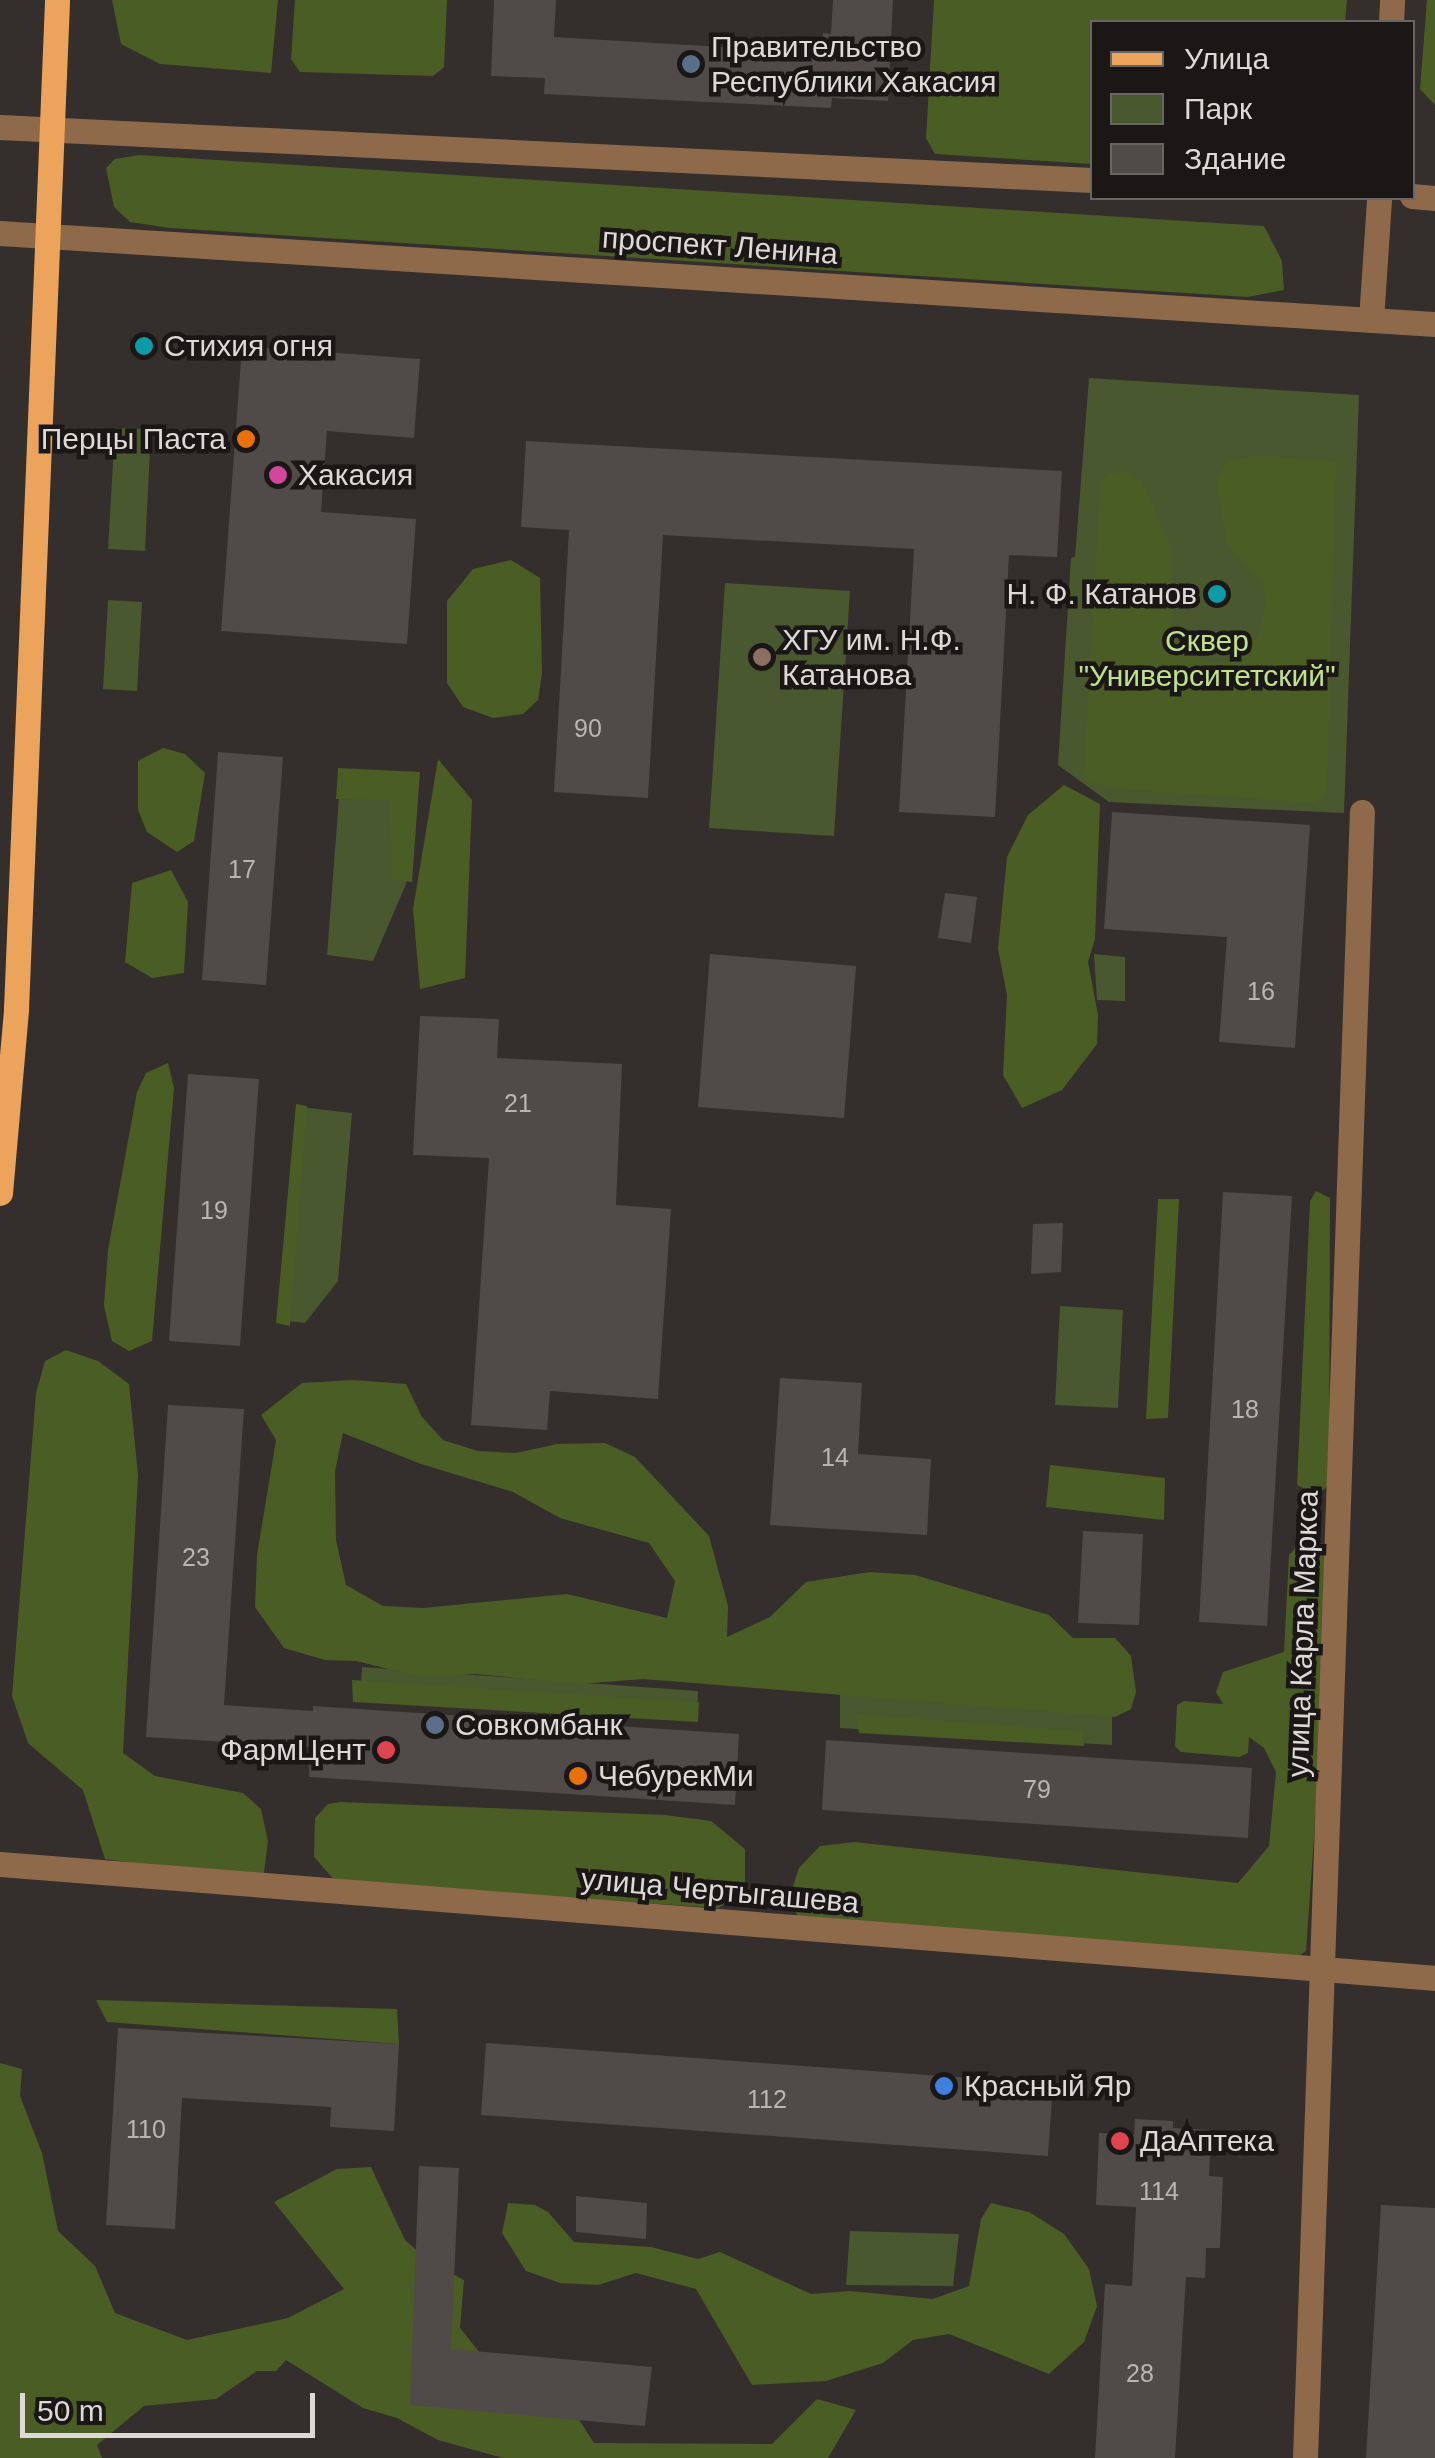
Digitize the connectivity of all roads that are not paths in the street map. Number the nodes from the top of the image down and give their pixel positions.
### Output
1 (57, 0) edge
2 (0, 127) edge
3 (50, 130) junction
4 (1090, 180) edge
5 (1379, 200) edge
6 (0, 234) edge
7 (48, 236) junction
8 (1371, 320) junction
9 (1435, 324) edge
10 (1362, 812) dead end
11 (0, 1194) edge
12 (0, 1864) edge
13 (1325, 1970) junction
14 (1435, 1978) edge
15 (1305, 2458) edge

1 - 3 main road
2 - 3 street
3 - 4 street
3 - 7 main road
5 - 8 street
6 - 7 street, проспект Ленина
7 - 8 street, проспект Ленина
7 - 11 main road
8 - 9 street, проспект Ленина
10 - 13 street, улица Карла Маркса
12 - 13 street, улица Чертыгашева
13 - 14 street, улица Чертыгашева
13 - 15 street, улица Карла Маркса

